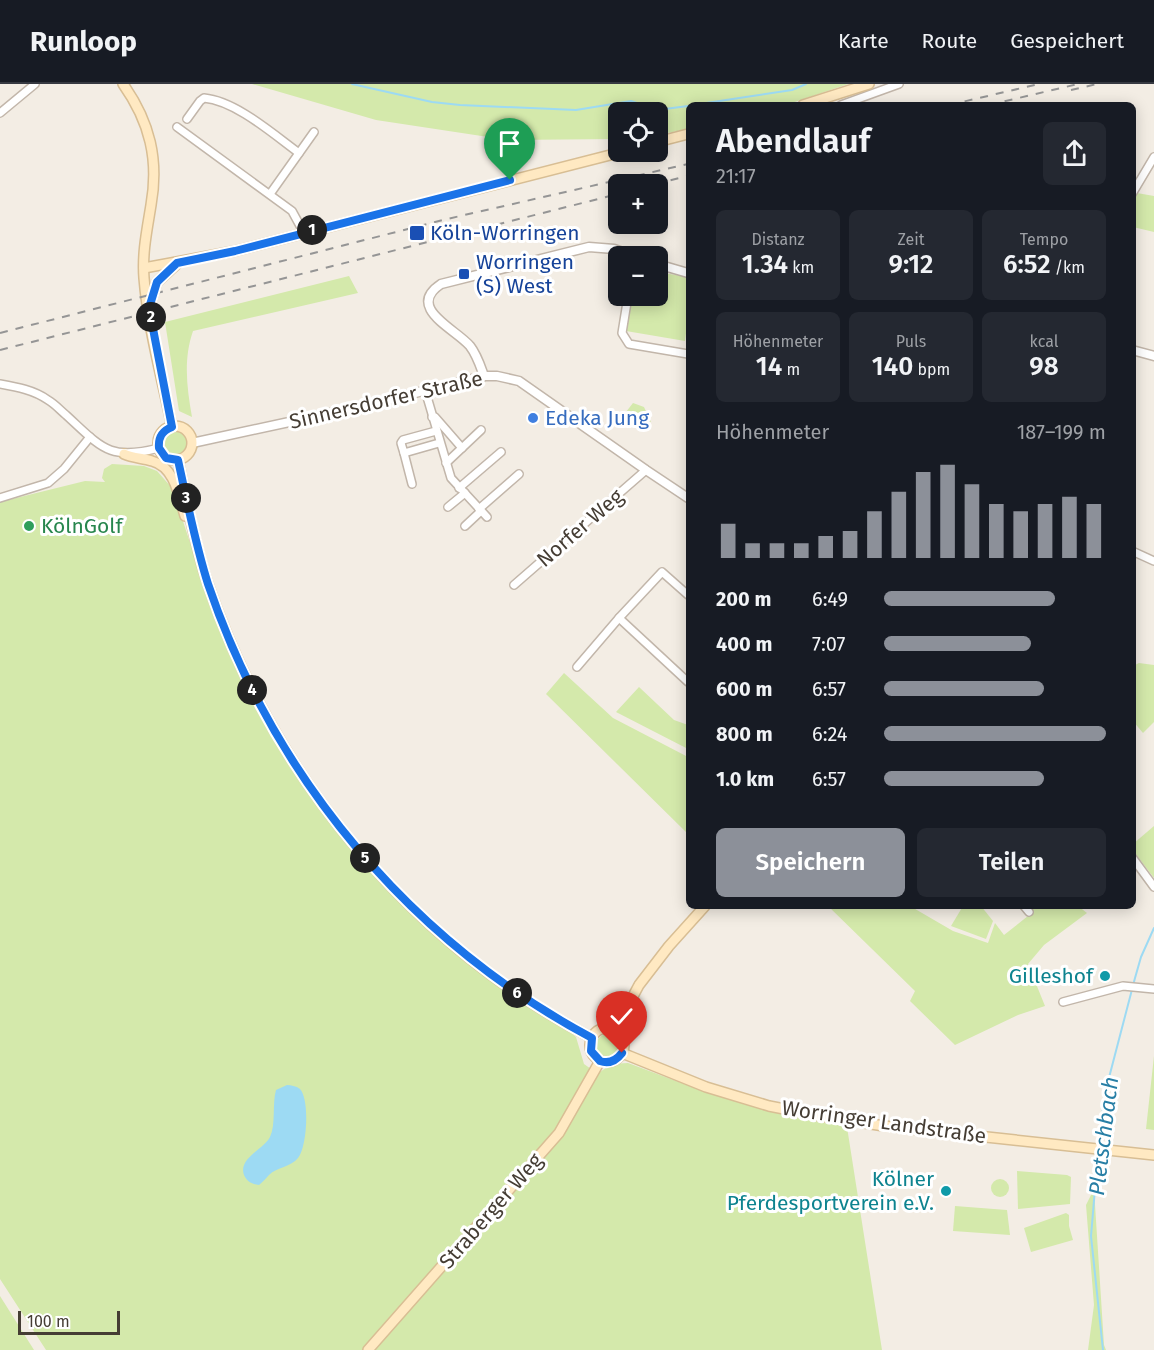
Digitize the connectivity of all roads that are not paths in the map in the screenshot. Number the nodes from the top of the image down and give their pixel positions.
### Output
1 (35, 84) edge
2 (123, 84) edge
3 (869, 84) edge
4 (899, 84) edge
5 (812, 102) edge
6 (849, 102) edge
7 (0, 113) edge
8 (187, 119) dead end
9 (177, 127) dead end
10 (314, 132) dead end
11 (686, 135) edge
12 (668, 139) edge
13 (299, 153) junction
14 (608, 156) edge
15 (1154, 157) edge
16 (1136, 187) edge
17 (270, 194) junction
18 (304, 232) junction
19 (608, 249) edge
20 (177, 263) junction
21 (668, 267) edge
22 (144, 268) junction
23 (686, 272) edge
24 (626, 306) edge
25 (149, 308) junction
26 (1136, 351) edge
27 (686, 354) edge
28 (1154, 356) edge
29 (484, 375) junction
30 (0, 384) edge
31 (425, 390) junction
32 (432, 417) junction
33 (172, 427) junction
34 (436, 430) junction
35 (481, 430) dead end
36 (90, 437) junction
37 (192, 443) junction
38 (440, 443) junction
39 (159, 448) junction
40 (462, 448) junction
41 (501, 452) dead end
42 (404, 453) junction
43 (124, 454) junction
44 (178, 460) junction
45 (446, 463) junction
46 (646, 470) junction
47 (519, 474) dead end
48 (412, 484) dead end
49 (462, 490) junction
50 (686, 497) edge
51 (0, 498) edge
52 (448, 507) dead end
53 (482, 512) junction
54 (465, 526) dead end
55 (193, 531) junction
56 (1136, 553) edge
57 (1154, 561) edge
58 (514, 585) dead end
59 (686, 593) edge
60 (619, 618) junction
61 (578, 667) dead end
62 (686, 680) edge
63 (1136, 862) edge
64 (1154, 887) edge
65 (702, 909) edge
66 (1154, 989) edge
67 (1063, 1002) dead end
68 (615, 1030) junction
69 (592, 1038) junction
70 (622, 1053) junction
71 (600, 1061) junction
72 (1154, 1155) edge
73 (368, 1350) edge

1 - 7 street
2 - 22 main road
3 - 5 main road
4 - 6 street
8 - 13 street
9 - 17 street
10 - 13 street
11 - 12 main road
13 - 17 street
14 - 18 main road
15 - 16 street
17 - 18 street
18 - 20 main road
19 - 29 street
20 - 22 main road
20 - 25 main road
21 - 23 street
22 - 25 main road
24 - 27 street
25 - 33 main road
26 - 28 street
29 - 31 street, Sinnersdorfer Straße
29 - 46 street, Sinnersdorfer Straße
30 - 36 street
31 - 32 street
31 - 37 street, Sinnersdorfer Straße
32 - 34 street
32 - 40 street
33 - 37 main road
33 - 39 main road
34 - 38 street
34 - 42 street
35 - 40 street
36 - 43 street
36 - 51 street
37 - 44 main road
38 - 42 street
38 - 45 street
39 - 43 street
39 - 44 main road
40 - 45 street
41 - 49 street
42 - 48 street
43 - 55 main road
44 - 55 main road
45 - 49 street
46 - 50 street, Sinnersdorfer Straße
46 - 58 street, Norfer Weg
47 - 53 street
49 - 52 street
49 - 53 street
53 - 54 street
55 - 69 main road
56 - 57 street
59 - 60 street
60 - 61 street
60 - 62 street
63 - 64 street
65 - 68 main road
66 - 67 street
68 - 69 main road
68 - 70 main road
69 - 71 main road
70 - 71 main road
70 - 72 main road, Worringer Landstraße
71 - 73 main road, Straberger Weg

